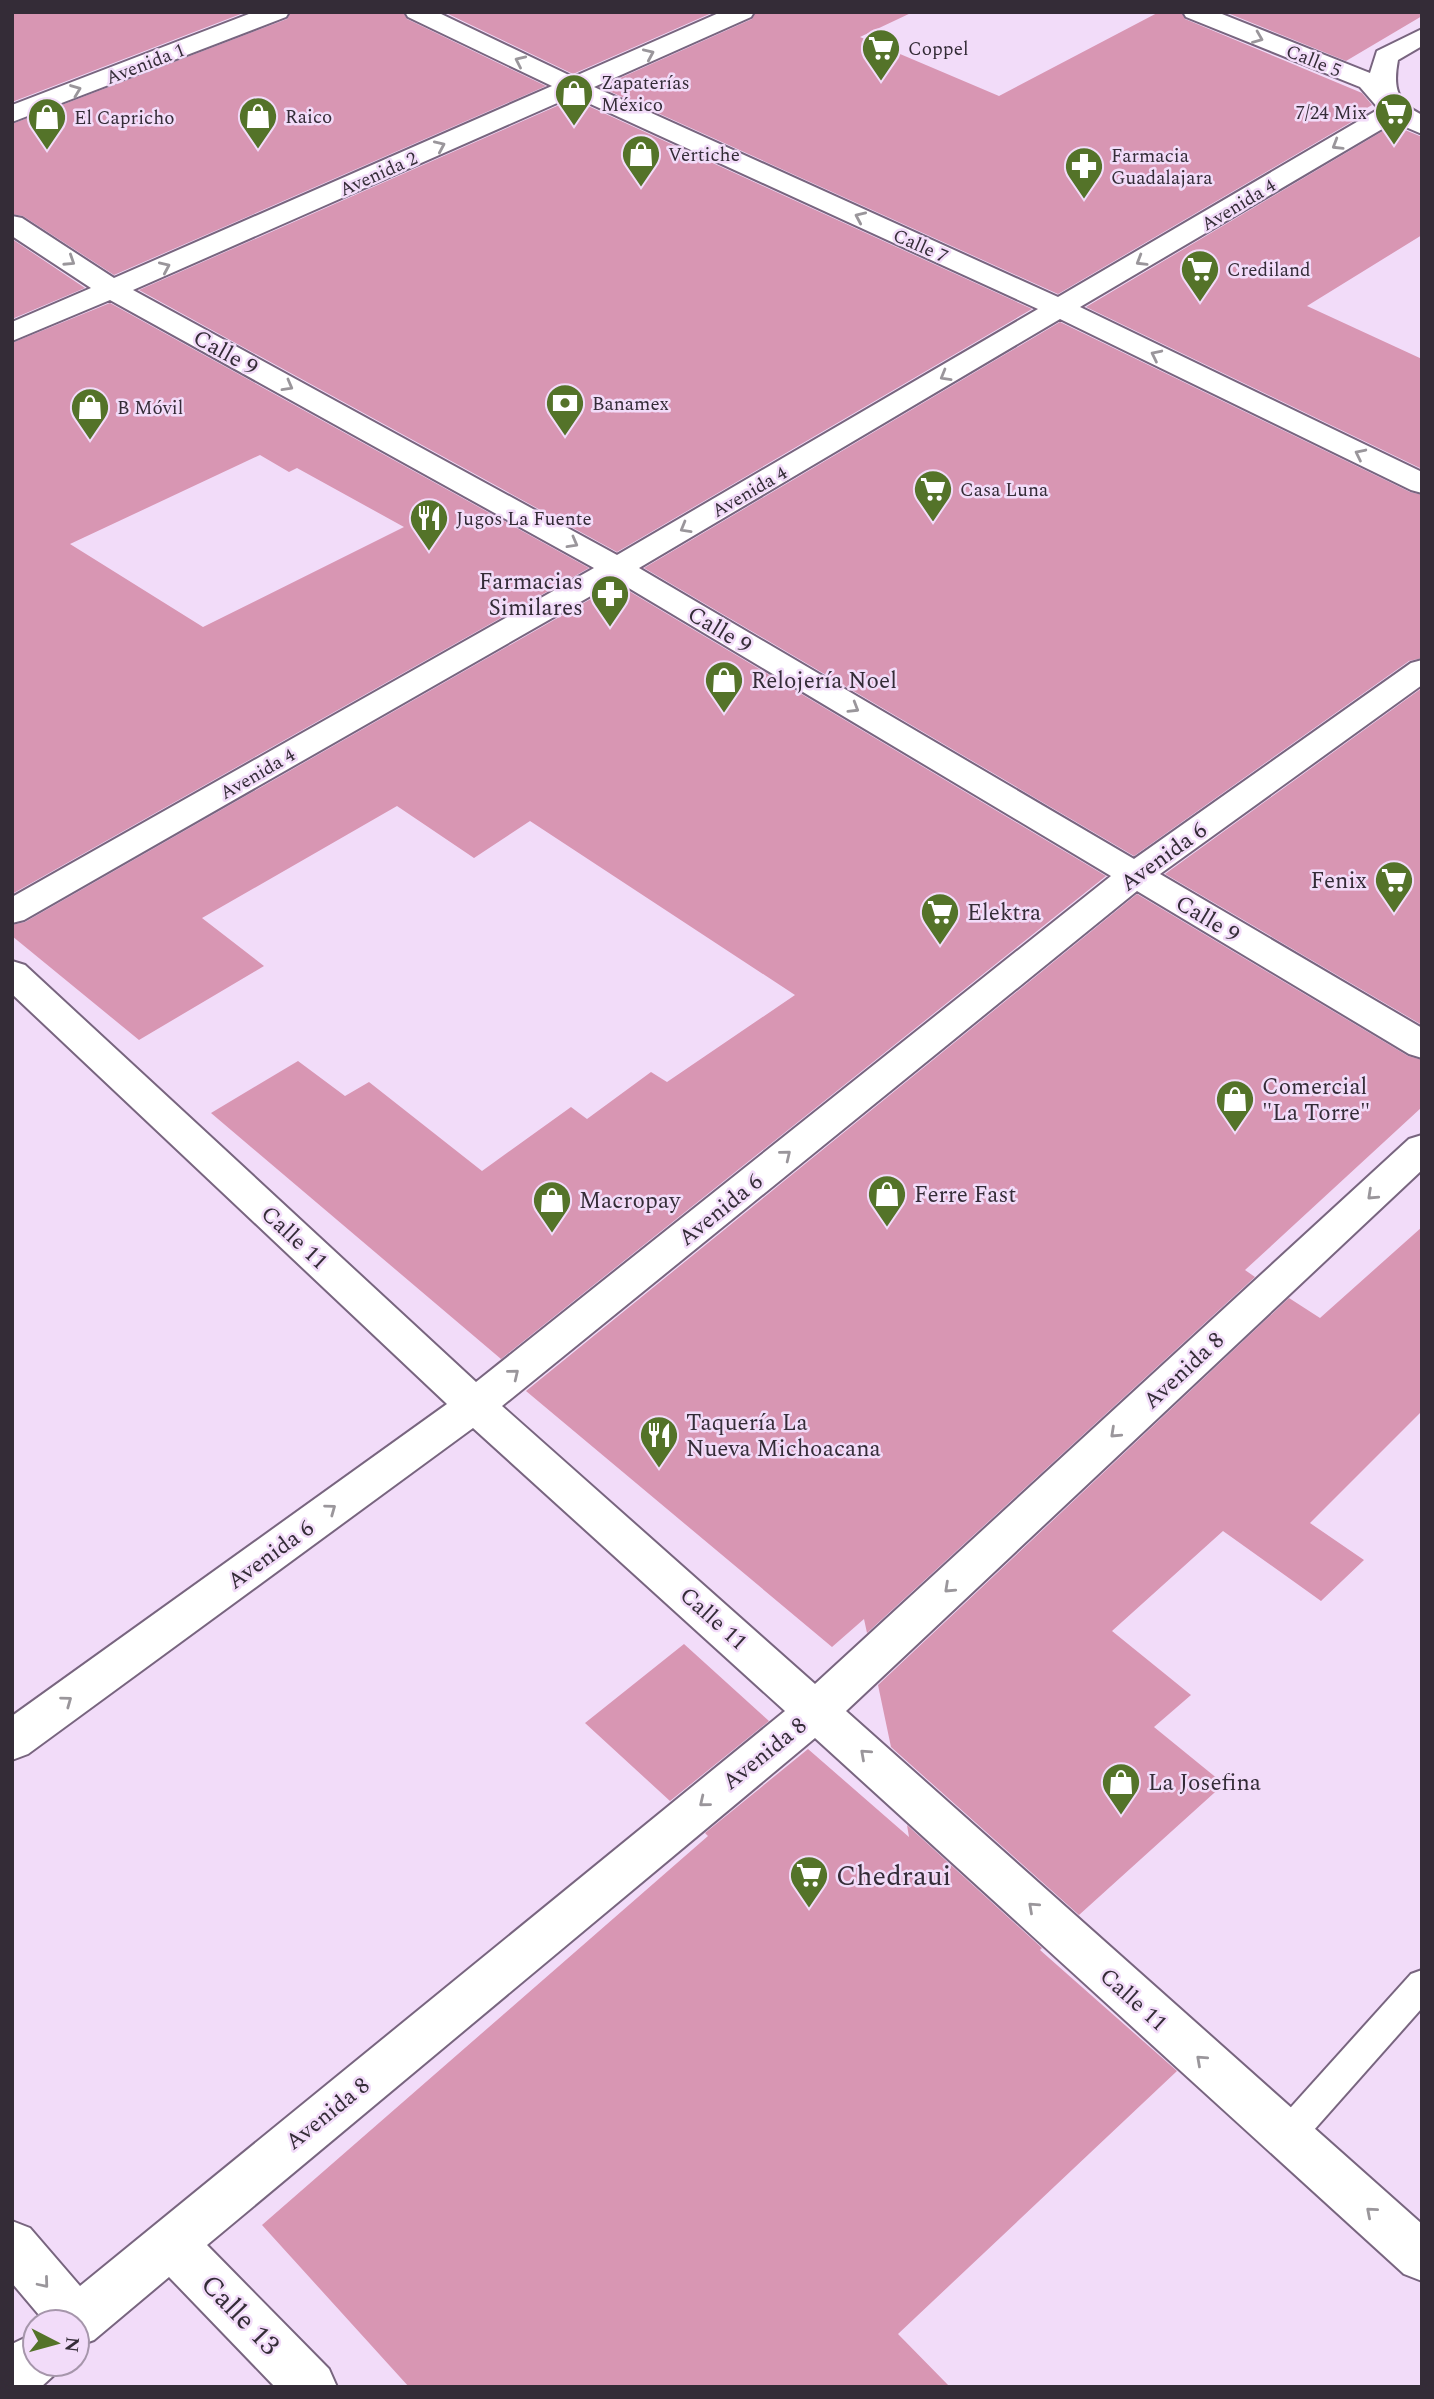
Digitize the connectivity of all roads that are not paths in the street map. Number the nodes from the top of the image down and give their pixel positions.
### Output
1 (277, 12) edge
2 (417, 12) edge
3 (742, 12) edge
4 (1195, 12) edge
5 (1422, 36) edge
6 (574, 87) junction
7 (1394, 111) junction
8 (12, 114) edge
9 (1422, 126) edge
10 (12, 224) edge
11 (113, 290) junction
12 (1061, 309) junction
13 (12, 333) edge
14 (1422, 484) edge
15 (617, 568) junction
16 (1422, 670) edge
17 (1135, 875) junction
18 (12, 912) edge
19 (12, 973) edge
20 (1422, 1045) edge
21 (1422, 1148) edge
22 (475, 1405) junction
23 (817, 1710) junction
24 (12, 1741) edge
25 (1422, 1984) edge
26 (1286, 2137) junction
27 (170, 2242) junction
28 (12, 2245) edge
29 (1422, 2257) edge
30 (64, 2308) edge
31 (91, 2309) edge
32 (311, 2387) edge

8 -> 1 street, Avenida 1
6 -> 2 street, Calle 7
6 -> 3 street, Avenida 2
4 -> 7 street, Calle 5
5 - 7 street
11 -> 6 street, Avenida 2
12 -> 6 street, Calle 7
7 - 9 street, Calle 5
7 -> 12 street, Avenida 4
10 -> 11 street, Calle 9
11 - 13 street, Avenida 2
11 -> 15 street, Calle 9
14 -> 12 street, Calle 7
12 -> 15 street, Avenida 4
15 -> 17 street, Calle 9
15 - 18 street, Avenida 4
16 - 17 street, Avenida 6
17 - 20 street, Calle 9
22 -> 17 street, Avenida 6
19 - 22 street, Calle 11
21 -> 23 street, Avenida 8
22 - 23 street, Calle 11
24 -> 22 street, Avenida 6
26 -> 23 street, Calle 11
23 -> 27 street, Avenida 8
25 - 26 lane
29 -> 26 street, Calle 11
27 - 31 street, Avenida 8
27 - 32 street, Calle 13
28 -> 30 street

